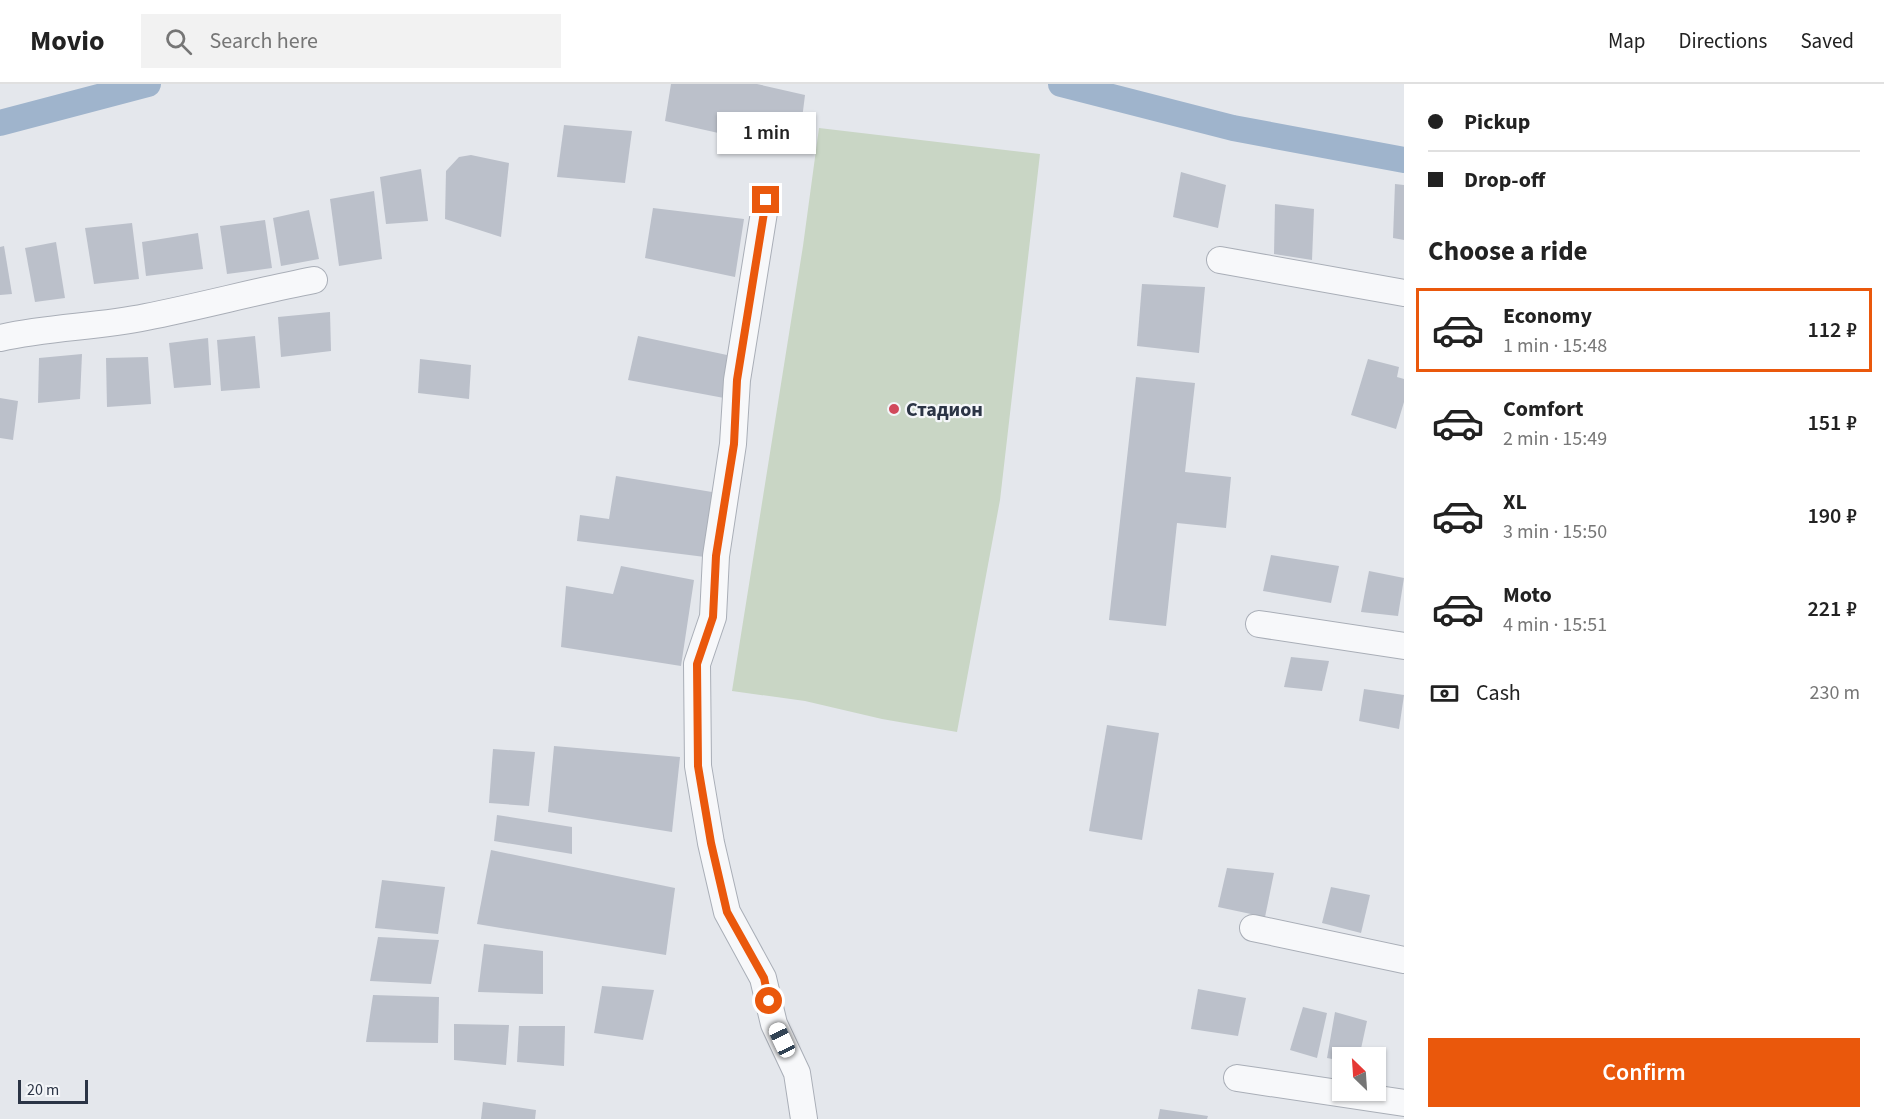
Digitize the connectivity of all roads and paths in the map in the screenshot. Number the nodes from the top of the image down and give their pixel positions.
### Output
1 (766, 200) dead end
2 (1220, 260) dead end
3 (314, 280) dead end
4 (1404, 292) edge
5 (0, 338) edge
6 (1259, 624) dead end
7 (1404, 646) edge
8 (1253, 928) dead end
9 (1404, 960) edge
10 (1237, 1078) dead end
11 (1404, 1102) edge
12 (804, 1119) edge

1 - 12 street
2 - 4 street
3 - 5 street
6 - 7 street
8 - 9 street
10 - 11 street

